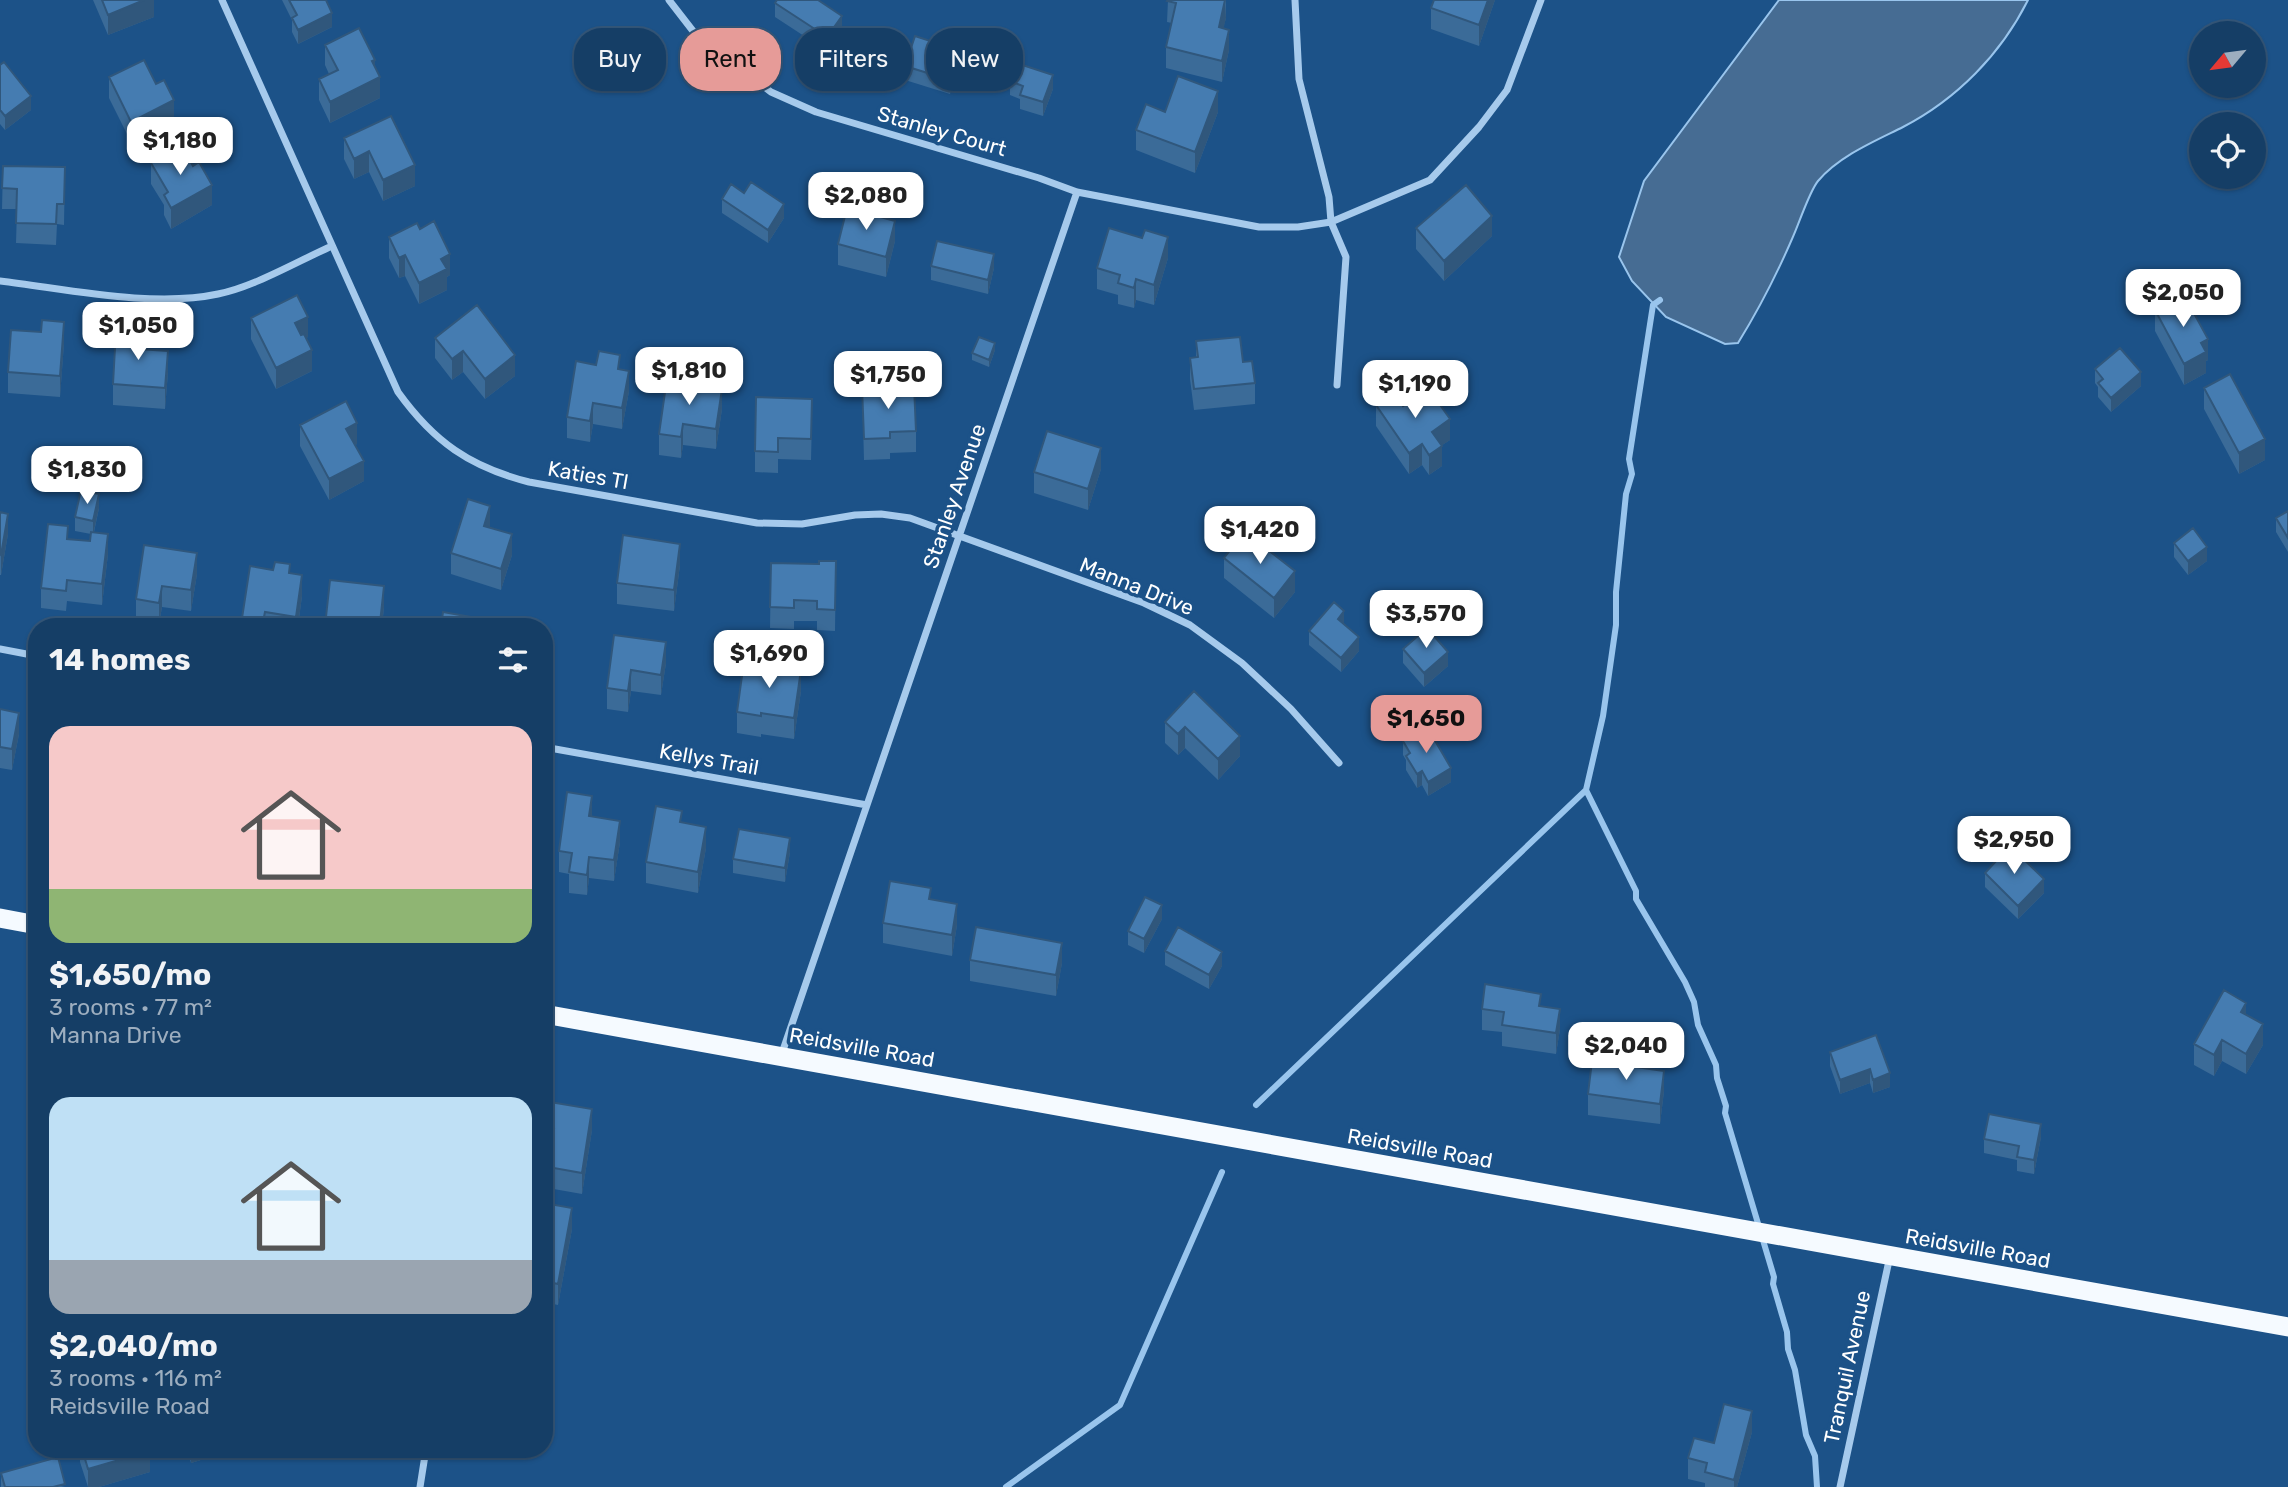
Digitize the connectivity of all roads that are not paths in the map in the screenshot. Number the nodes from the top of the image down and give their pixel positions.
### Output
1 (222, 0) edge
2 (669, 0) edge
3 (1295, 0) edge
4 (1541, 0) edge
5 (1077, 192) junction
6 (1331, 222) junction
7 (332, 246) junction
8 (0, 281) edge
9 (1337, 385) dead end
10 (958, 537) junction
11 (0, 649) edge
12 (28, 654) edge
13 (553, 749) edge
14 (1339, 762) dead end
15 (867, 805) junction
16 (0, 918) edge
17 (28, 923) edge
18 (553, 1016) edge
19 (781, 1056) junction
20 (1890, 1255) junction
21 (2288, 1327) edge
22 (424, 1458) edge
23 (419, 1487) edge
24 (1840, 1487) edge

1 - 7 street, Katies Tl
2 - 5 street, Stanley Court
3 - 6 street
4 - 6 street
5 - 6 street
5 - 10 street, Stanley Avenue
6 - 9 street
7 - 8 street
7 - 10 street, Katies Tl
10 - 14 street, Manna Drive
10 - 15 street, Stanley Avenue
11 - 12 street
13 - 15 street, Kellys Trail
15 - 19 street, Stanley Avenue
16 - 17 highway
18 - 19 highway, Reidsville Road
19 - 20 highway, Reidsville Road
20 - 21 highway, Reidsville Road
20 - 24 street, Tranquil Avenue
22 - 23 street

